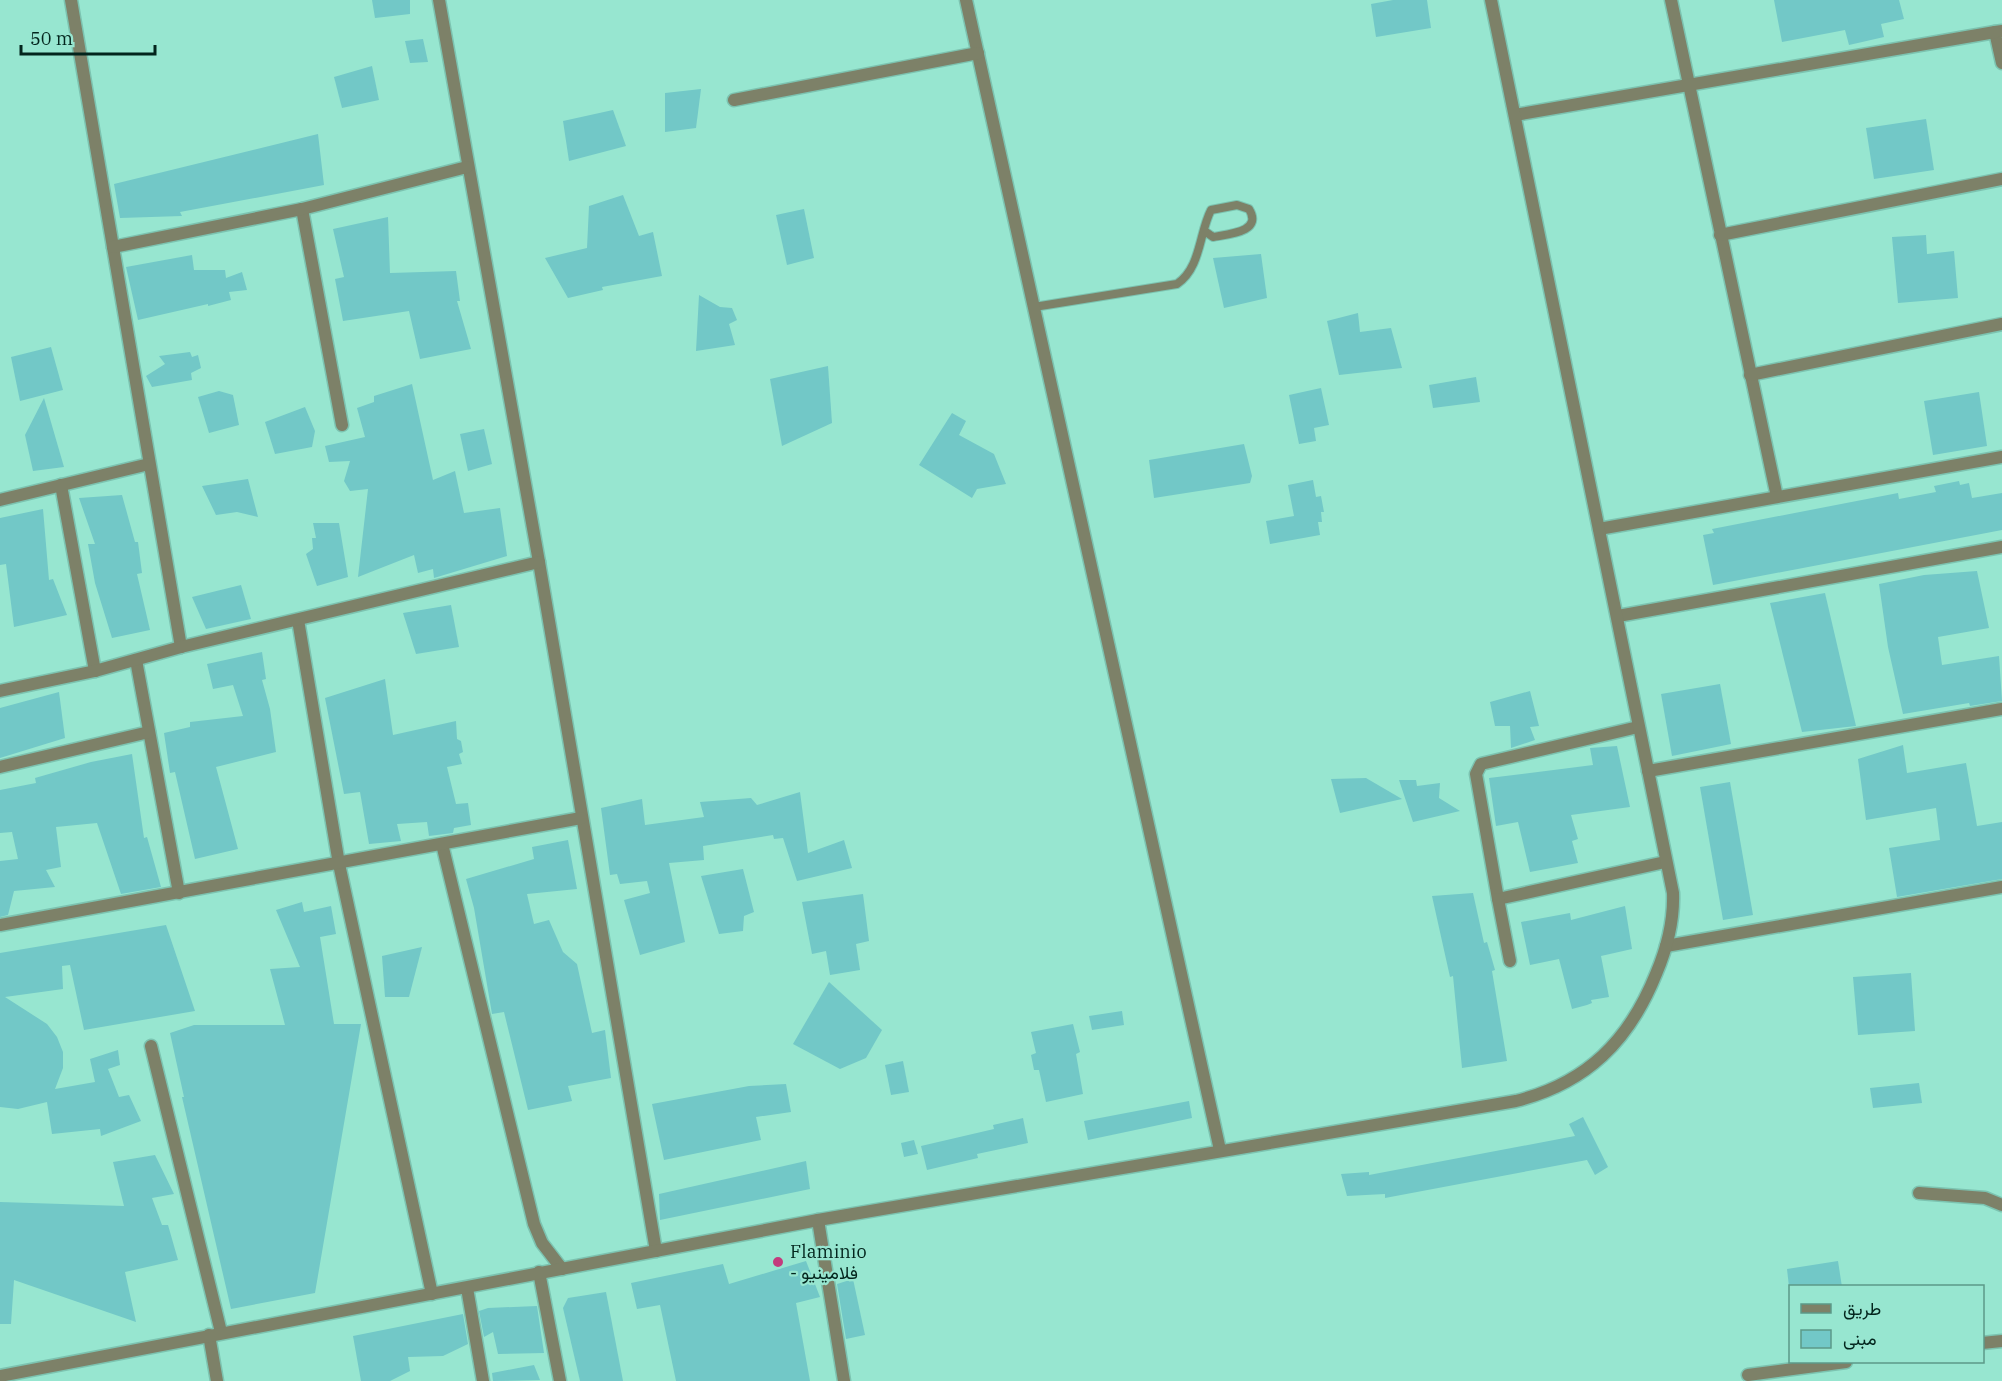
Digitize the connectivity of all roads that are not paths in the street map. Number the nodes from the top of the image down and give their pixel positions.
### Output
1 (71, 0) edge
2 (439, 0) edge
3 (966, 0) edge
4 (1491, 0) edge
5 (1671, 0) edge
6 (1999, 32) edge
7 (978, 52) junction
8 (2002, 63) edge
9 (1688, 85) junction
10 (734, 100) dead end
11 (1515, 115) junction
12 (467, 167) junction
13 (2002, 179) edge
14 (302, 209) junction
15 (1206, 232) junction
16 (1720, 235) junction
17 (113, 247) junction
18 (1034, 307) junction
19 (2002, 324) edge
20 (1750, 375) junction
21 (342, 425) dead end
22 (2002, 457) edge
23 (149, 464) junction
24 (61, 485) junction
25 (1777, 497) junction
26 (0, 500) edge
27 (1599, 529) junction
28 (2002, 547) edge
29 (539, 562) junction
30 (1618, 616) junction
31 (298, 620) junction
32 (181, 647) junction
33 (136, 660) junction
34 (95, 671) junction
35 (0, 691) edge
36 (2002, 709) edge
37 (1638, 727) junction
38 (149, 732) junction
39 (0, 767) edge
40 (1648, 771) junction
41 (581, 818) junction
42 (442, 844) junction
43 (1665, 862) junction
44 (339, 864) junction
45 (2002, 887) edge
46 (178, 893) junction
47 (1498, 899) junction
48 (0, 925) edge
49 (1666, 946) junction
50 (1510, 961) dead end
51 (151, 1046) dead end
52 (1220, 1150) junction
53 (1919, 1193) dead end
54 (2002, 1205) edge
55 (818, 1220) junction
56 (656, 1251) junction
57 (562, 1269) junction
58 (539, 1272) junction
59 (466, 1288) junction
60 (432, 1294) junction
61 (221, 1332) junction
62 (209, 1335) junction
63 (2002, 1341) edge
64 (1984, 1343) edge
65 (1838, 1363) edge
66 (1748, 1375) dead end
67 (0, 1376) edge
68 (218, 1381) edge
69 (483, 1381) edge
70 (560, 1381) edge
71 (844, 1381) edge

1 - 17 street
2 - 12 street
3 - 7 street
4 - 11 street
5 - 9 street
6 - 8 street
6 - 9 street
7 - 10 street
7 - 18 street
9 - 11 street
9 - 16 street
11 - 27 street
12 - 14 street
12 - 29 street
13 - 16 street
14 - 17 street
14 - 21 street
15 - 15 lane
15 - 18 lane
16 - 20 street
17 - 23 street
18 - 52 street
19 - 20 street
20 - 25 street
22 - 25 street
23 - 24 street
23 - 32 street
24 - 26 street
24 - 34 street
25 - 27 street
27 - 30 street
28 - 30 street
29 - 31 street
29 - 41 street
30 - 37 street
31 - 32 street
31 - 44 street
32 - 33 street
33 - 34 street
33 - 38 street
34 - 35 street
36 - 40 street
37 - 40 street
37 - 47 street
38 - 39 street
38 - 46 street
40 - 43 street
41 - 42 street
41 - 56 street
42 - 44 street
42 - 57 street
43 - 47 street
43 - 49 street
44 - 46 street
44 - 60 street
45 - 49 street
46 - 48 street
47 - 50 street
49 - 52 street
51 - 61 street
52 - 55 street
53 - 54 street
55 - 56 street
55 - 71 street
56 - 57 street
57 - 58 street
58 - 59 street
58 - 70 street
59 - 60 street
59 - 69 street
60 - 61 street
61 - 62 street
62 - 67 street
62 - 68 street
63 - 64 street
65 - 66 street

